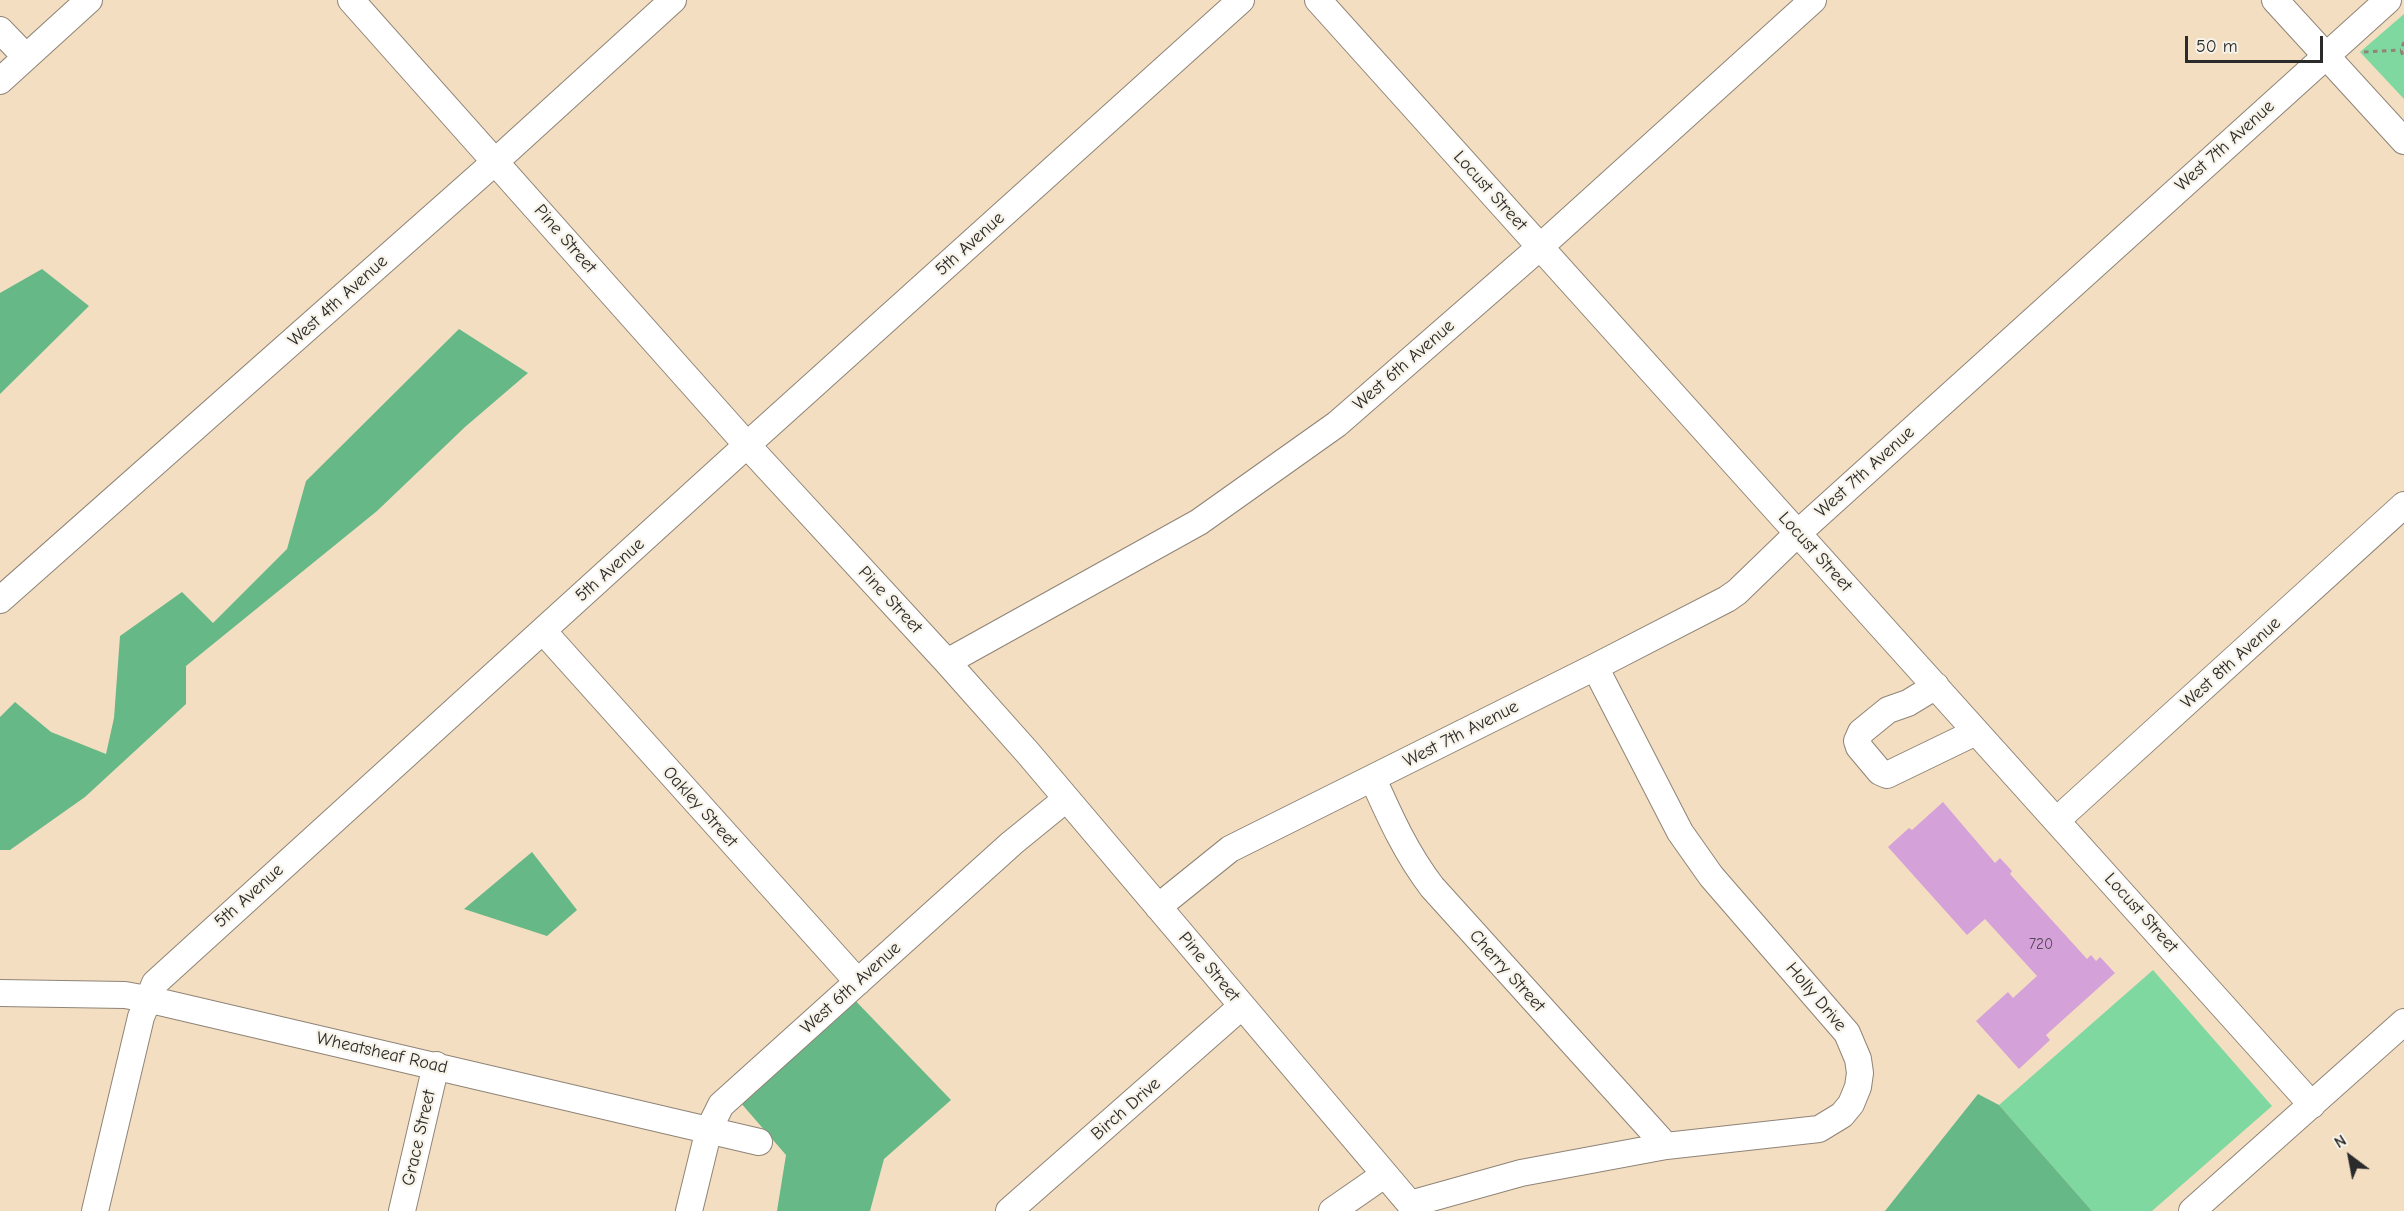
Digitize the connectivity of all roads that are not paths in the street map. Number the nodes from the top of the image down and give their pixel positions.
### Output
1 (89, 0) edge
2 (351, 0) edge
3 (673, 0) edge
4 (1241, 0) edge
5 (1318, 0) edge
6 (1813, 0) edge
7 (2275, 0) edge
8 (2388, 0) edge
9 (0, 30) edge
10 (2325, 55) junction
11 (26, 57) junction
12 (0, 81) edge
13 (2404, 141) edge
14 (496, 161) junction
15 (1540, 247) junction
16 (747, 445) junction
17 (2404, 505) edge
18 (1798, 533) junction
19 (0, 600) edge
20 (543, 631) junction
21 (946, 662) junction
22 (1595, 667) junction
23 (1936, 686) junction
24 (1976, 732) junction
25 (1373, 779) junction
26 (1066, 799) junction
27 (2057, 820) junction
28 (1158, 907) junction
29 (858, 982) junction
30 (0, 993) edge
31 (147, 999) junction
32 (1242, 1006) junction
33 (2404, 1022) edge
34 (436, 1065) junction
35 (2312, 1105) junction
36 (709, 1129) junction
37 (759, 1142) dead end
38 (1666, 1146) junction
39 (1384, 1175) junction
40 (1413, 1208) edge
41 (95, 1211) edge
42 (402, 1211) edge
43 (689, 1211) edge
44 (1009, 1211) edge
45 (1332, 1211) edge
46 (2192, 1211) edge

1 - 11 street
2 - 14 street, Pine Street
3 - 14 street, West 4th Avenue
4 - 16 street, 5th Avenue
5 - 15 street, Locust Street
6 - 15 street, West 6th Avenue
7 - 10 street
8 - 10 street, West 7th Avenue
9 - 11 street
10 - 13 street
10 - 18 street, West 7th Avenue
11 - 12 street
14 - 16 street, Pine Street
14 - 19 street, West 4th Avenue
15 - 18 street, Locust Street
15 - 21 street, West 6th Avenue
16 - 20 street, 5th Avenue
16 - 21 street, Pine Street
17 - 27 street, West 8th Avenue
18 - 22 street, West 7th Avenue
18 - 23 street, Locust Street
20 - 29 street, Oakley Street
20 - 31 street, 5th Avenue
21 - 26 street, Pine Street
22 - 25 street, West 7th Avenue
22 - 38 street, Holly Drive
23 - 24 street, Locust Street
23 - 24 street
24 - 27 street, Locust Street
25 - 28 street, West 7th Avenue
25 - 38 street, Cherry Street
26 - 28 street, Pine Street
26 - 29 street, West 6th Avenue
27 - 35 street, Locust Street
28 - 32 street, Pine Street
29 - 36 street, West 6th Avenue
30 - 31 street, Wheatsheaf Road
31 - 34 street, Wheatsheaf Road
31 - 41 street, 5th Avenue
32 - 39 street, Pine Street
32 - 44 street, Birch Drive
33 - 35 street
34 - 36 street, Wheatsheaf Road
34 - 42 street, Grace Street
35 - 46 street
36 - 37 street, Wheatsheaf Road
36 - 43 street, West 6th Avenue
38 - 40 street, Holly Drive
39 - 40 street, Pine Street
39 - 45 street

